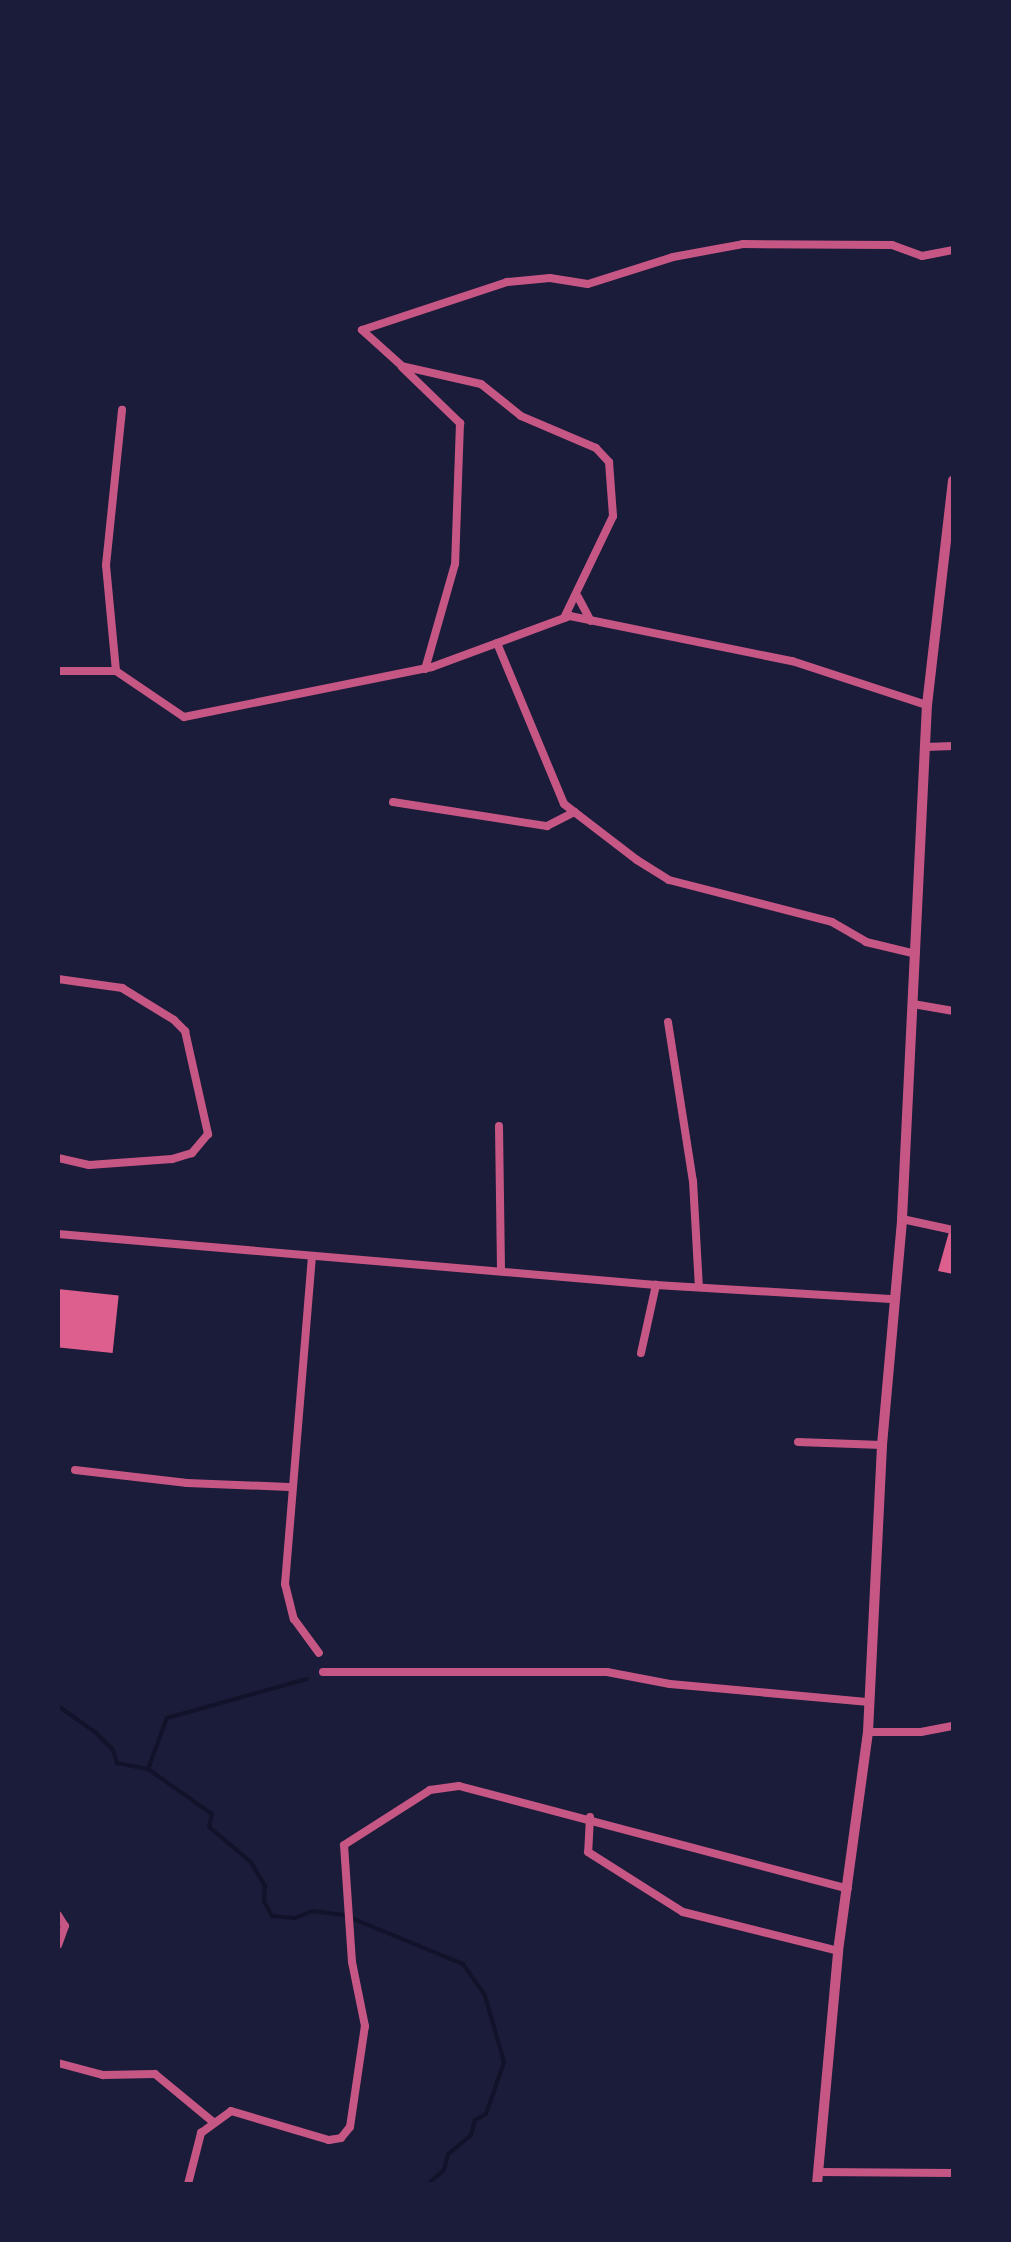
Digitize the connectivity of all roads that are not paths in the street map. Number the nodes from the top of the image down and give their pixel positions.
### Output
1 (953, 250) edge
2 (402, 366) junction
3 (122, 410) dead end
4 (953, 480) edge
5 (578, 597) junction
6 (564, 618) junction
7 (591, 621) junction
8 (497, 643) junction
9 (425, 669) junction
10 (58, 671) edge
11 (116, 671) junction
12 (927, 705) junction
13 (953, 746) edge
14 (925, 747) junction
15 (393, 802) dead end
16 (575, 812) junction
17 (916, 954) junction
18 (58, 979) edge
19 (913, 1004) junction
20 (953, 1011) edge
21 (668, 1022) dead end
22 (499, 1126) dead end
23 (58, 1158) edge
24 (902, 1219) junction
25 (953, 1230) edge
26 (58, 1234) edge
27 (312, 1256) junction
28 (501, 1270) junction
29 (656, 1285) junction
30 (699, 1287) junction
31 (895, 1299) junction
32 (641, 1353) dead end
33 (798, 1442) dead end
34 (882, 1445) junction
35 (75, 1470) dead end
36 (289, 1487) junction
37 (319, 1653) dead end
38 (323, 1672) dead end
39 (869, 1702) junction
40 (953, 1726) edge
41 (868, 1732) junction
42 (590, 1817) junction
43 (848, 1889) junction
44 (58, 1915) edge
45 (58, 1945) edge
46 (838, 1951) junction
47 (58, 2063) edge
48 (212, 2121) junction
49 (818, 2172) junction
50 (953, 2173) edge
51 (188, 2184) edge
52 (817, 2184) edge

1 - 2 street
2 - 5 street
2 - 9 street
3 - 11 street
4 - 12 street
5 - 6 street
5 - 7 street
6 - 7 street
6 - 8 street
7 - 12 street
8 - 9 street
8 - 16 street
9 - 11 street
10 - 11 street
12 - 14 street
13 - 14 street
14 - 17 street
15 - 16 street
16 - 17 street
17 - 19 street
18 - 23 street
19 - 20 street
19 - 24 street
21 - 30 street
22 - 28 street
24 - 25 street
24 - 31 street
26 - 27 street
27 - 28 street
27 - 36 street
28 - 29 street
29 - 30 street
29 - 32 street
30 - 31 street
31 - 34 street
33 - 34 street
34 - 39 street
35 - 36 street
36 - 37 street
38 - 39 street
39 - 41 street
40 - 41 street
41 - 43 street
42 - 43 street
42 - 46 street
42 - 48 street
43 - 46 street
44 - 45 street
46 - 49 street
47 - 48 street
48 - 51 street
49 - 50 street
49 - 52 street

